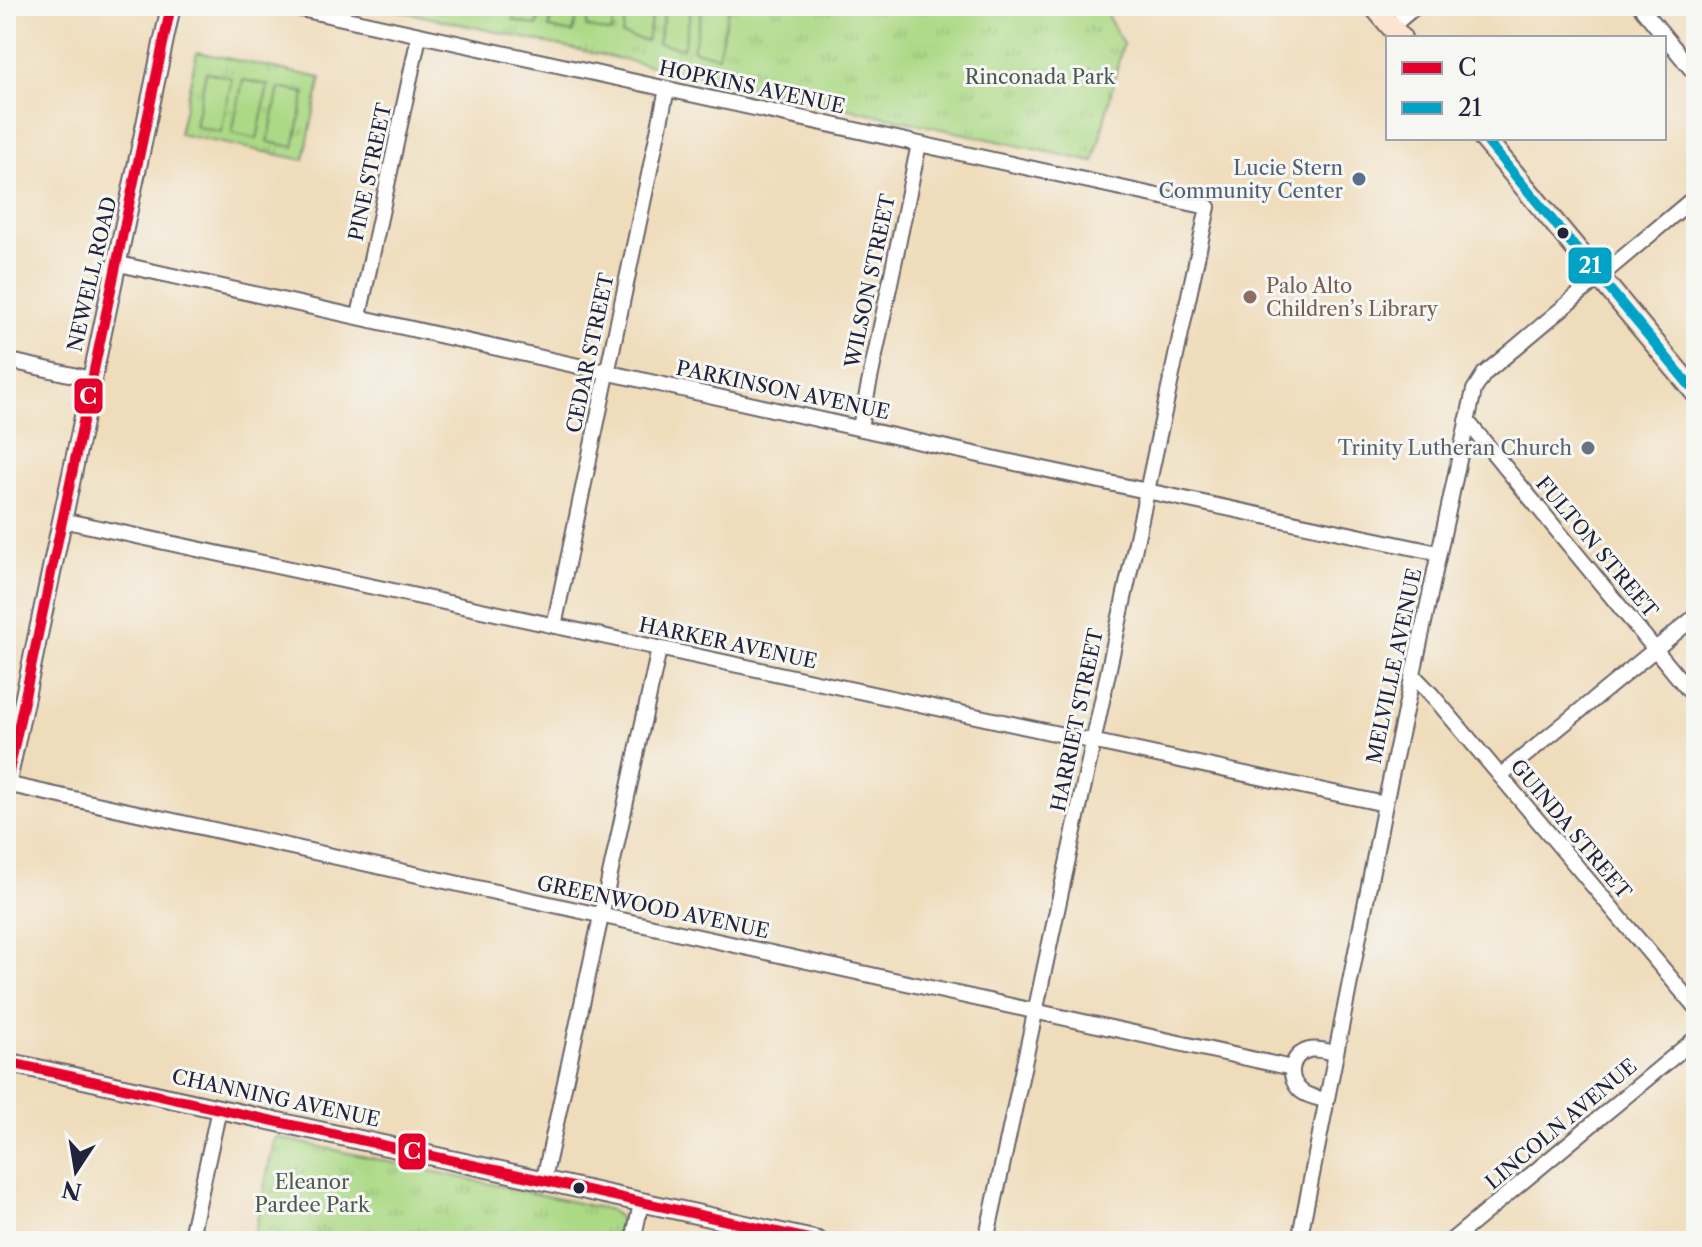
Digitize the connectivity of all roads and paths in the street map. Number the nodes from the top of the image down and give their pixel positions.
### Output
1 (171, 6) edge
2 (287, 6) edge
3 (1374, 6) edge
4 (1416, 6) edge
5 (1640, 6) edge
6 (1396, 32) edge
7 (419, 36) junction
8 (1664, 36) edge
9 (1666, 38) edge
10 (1696, 75) edge
11 (667, 89) junction
12 (1486, 140) edge
13 (919, 144) junction
14 (1696, 196) edge
15 (1208, 207) joint
16 (119, 264) junction
17 (1599, 276) junction
18 (359, 316) junction
19 (6, 360) edge
20 (606, 372) junction
21 (91, 379) junction
22 (1696, 393) edge
23 (1467, 421) junction
24 (860, 427) junction
25 (1147, 490) junction
26 (62, 520) junction
27 (1438, 553) junction
28 (1696, 616) edge
29 (554, 626) junction
30 (659, 649) junction
31 (1655, 649) junction
32 (1414, 676) junction
33 (1696, 699) edge
34 (1093, 741) junction
35 (1500, 776) junction
36 (6, 785) edge
37 (1385, 804) junction
38 (602, 916) junction
39 (1696, 1008) edge
40 (1035, 1009) junction
41 (1696, 1038) edge
42 (1335, 1053) junction
43 (6, 1062) edge
44 (1292, 1068) junction
45 (1326, 1100) junction
46 (219, 1109) junction
47 (544, 1179) junction
48 (641, 1203) junction
49 (190, 1241) edge
50 (633, 1241) edge
51 (818, 1241) edge
52 (986, 1241) edge
53 (1299, 1241) edge
54 (1451, 1241) edge

1 - 16 street, NEWELL ROAD
2 - 7 street, HOPKINS AVENUE
3 - 6 main road
4 - 6 street
5 - 8 street
7 - 11 street, HOPKINS AVENUE
7 - 18 street, PINE STREET
9 - 10 street
11 - 13 street, HOPKINS AVENUE
11 - 20 street, CEDAR STREET
12 - 17 main road
13 - 15 street, HOPKINS AVENUE
13 - 24 street, WILSON STREET
14 - 17 street, MELVILLE AVENUE
15 - 25 street, HARRIET STREET
16 - 18 street, PARKINSON AVENUE
16 - 21 street, NEWELL ROAD
17 - 22 main road
17 - 23 street, MELVILLE AVENUE
18 - 20 street, PARKINSON AVENUE
19 - 21 street
20 - 24 street, PARKINSON AVENUE
20 - 29 street, CEDAR STREET
21 - 26 street, NEWELL ROAD
23 - 27 street, MELVILLE AVENUE
23 - 31 street, FULTON STREET
24 - 25 street, PARKINSON AVENUE
25 - 27 street, PARKINSON AVENUE
25 - 34 street, HARRIET STREET
26 - 29 street, HARKER AVENUE
26 - 36 street, NEWELL ROAD
27 - 32 street, MELVILLE AVENUE
28 - 31 street
29 - 30 street, HARKER AVENUE
30 - 34 street, HARKER AVENUE
30 - 38 street
31 - 33 street, FULTON STREET
31 - 35 street
32 - 35 street, GUINDA STREET
32 - 37 street, MELVILLE AVENUE
34 - 37 street, HARKER AVENUE
34 - 40 street, HARRIET STREET
35 - 39 street, GUINDA STREET
36 - 38 street, GREENWOOD AVENUE
37 - 42 street, MELVILLE AVENUE
38 - 40 street, GREENWOOD AVENUE
38 - 47 street
40 - 44 street, GREENWOOD AVENUE
40 - 52 street, HARRIET STREET
41 - 54 street, LINCOLN AVENUE
42 - 44 street
42 - 45 street, MELVILLE AVENUE
43 - 46 street, CHANNING AVENUE
44 - 45 street
45 - 53 street, MELVILLE AVENUE
46 - 47 street, CHANNING AVENUE
46 - 49 street
47 - 48 street, CHANNING AVENUE
48 - 50 street
48 - 51 street, CHANNING AVENUE

